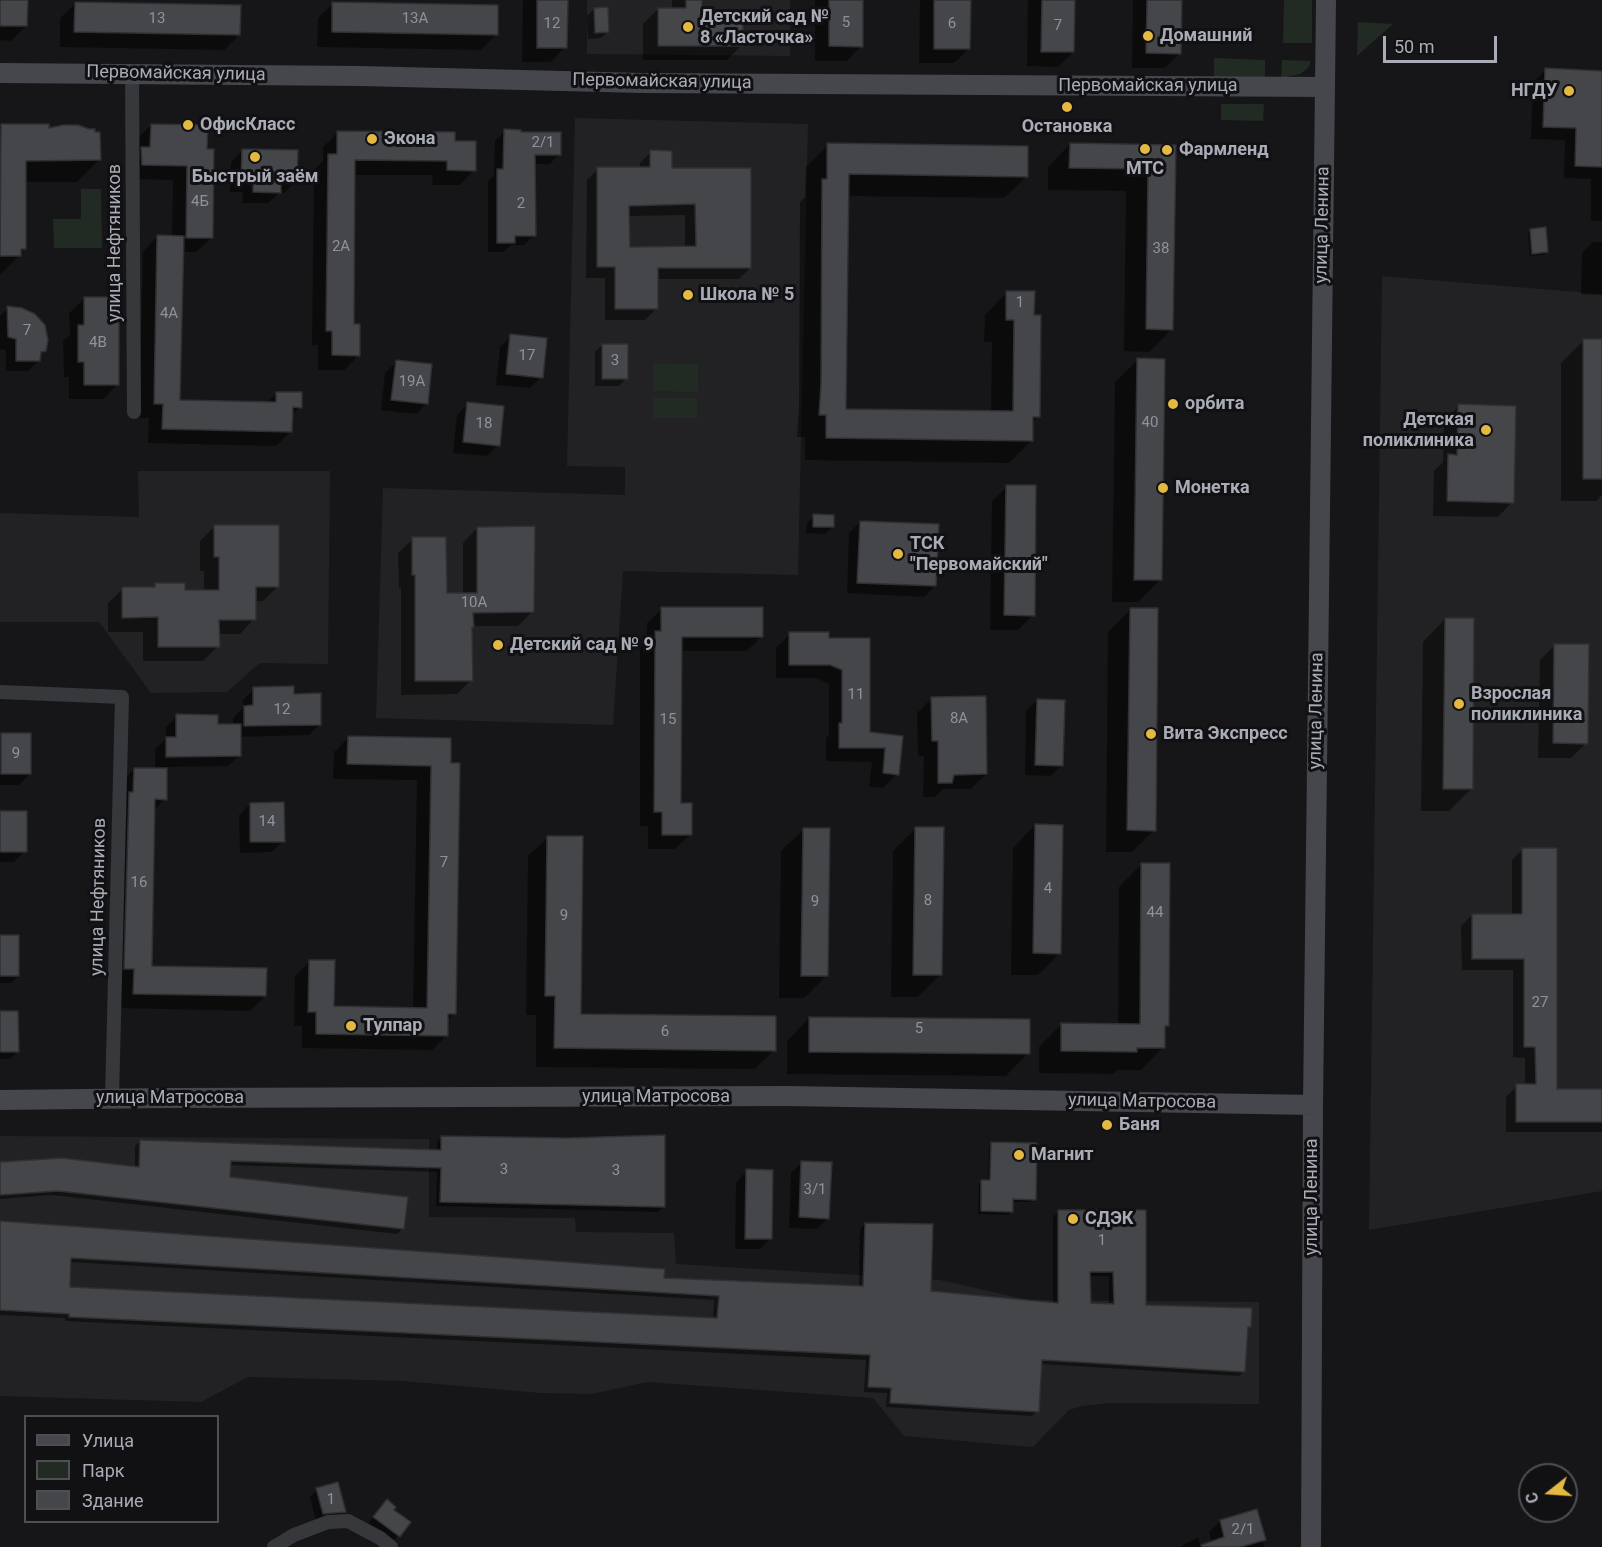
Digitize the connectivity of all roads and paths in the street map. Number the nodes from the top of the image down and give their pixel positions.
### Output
1 (1326, 0) edge
2 (0, 73) edge
3 (132, 73) junction
4 (1324, 87) junction
5 (134, 412) dead end
6 (0, 692) edge
7 (112, 1098) junction
8 (0, 1100) edge
9 (1313, 1105) junction
10 (274, 1547) edge
11 (391, 1547) edge
12 (1311, 1547) edge

1 - 4 street, улица Ленина
2 - 3 street, Первомайская улица
3 - 4 street, Первомайская улица
3 - 5 street, улица Нефтяников
4 - 9 street, улица Ленина
6 - 7 street, улица Нефтяников
7 - 8 street, улица Матросова
7 - 9 street, улица Матросова
9 - 12 street, улица Ленина
10 - 11 street

